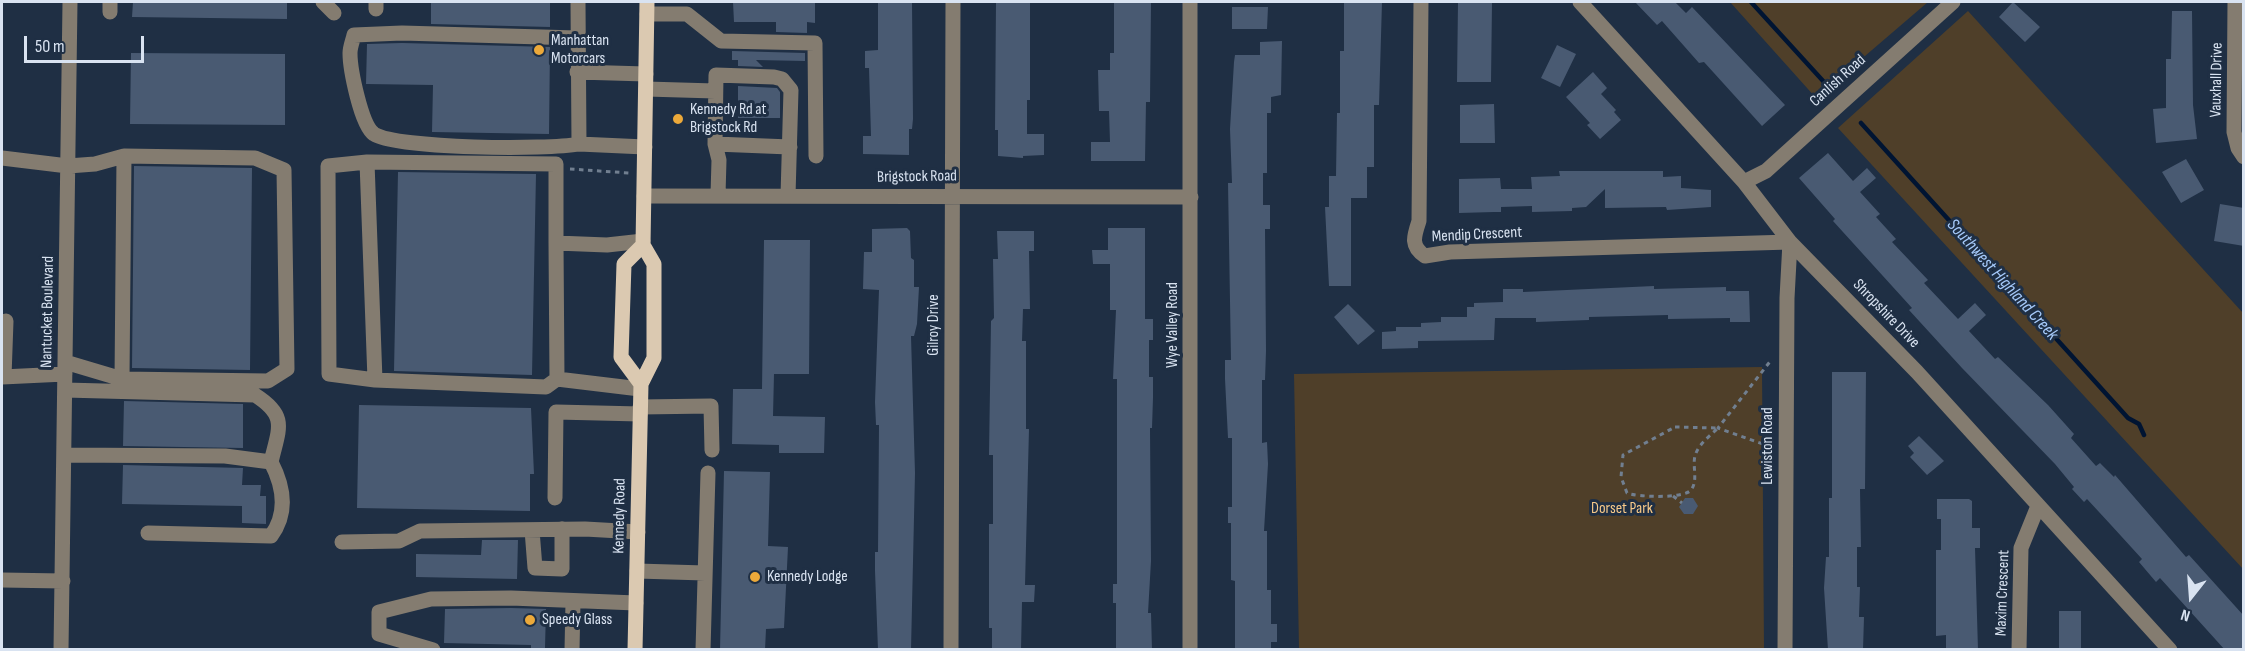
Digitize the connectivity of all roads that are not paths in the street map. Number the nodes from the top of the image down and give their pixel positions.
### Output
1 (70, 2) edge
2 (578, 2) edge
3 (953, 2) edge
4 (1190, 2) edge
5 (1421, 2) edge
6 (1580, 2) edge
7 (1953, 2) edge
8 (2235, 2) edge
9 (647, 8) edge
10 (578, 38) junction
11 (577, 72) junction
12 (646, 81) junction
13 (715, 91) junction
14 (579, 144) junction
15 (715, 144) junction
16 (645, 147) junction
17 (790, 147) junction
18 (124, 156) junction
19 (816, 156) dead end
20 (2244, 157) edge
21 (2, 158) edge
22 (367, 162) junction
23 (68, 166) junction
24 (1744, 182) junction
25 (954, 194) junction
26 (718, 195) junction
27 (644, 196) junction
28 (788, 196) junction
29 (1191, 197) junction
30 (1790, 242) junction
31 (556, 243) junction
32 (643, 243) junction
33 (6, 321) dead end
34 (65, 368) junction
35 (3, 377) edge
36 (122, 379) junction
37 (557, 379) junction
38 (375, 380) junction
39 (640, 387) junction
40 (65, 390) junction
41 (640, 410) junction
42 (712, 450) dead end
43 (64, 455) junction
44 (271, 462) junction
45 (708, 473) dead end
46 (555, 498) dead end
47 (2038, 506) junction
48 (562, 529) junction
49 (532, 530) junction
50 (638, 532) junction
51 (148, 533) dead end
52 (342, 542) dead end
53 (637, 571) junction
54 (705, 573) junction
55 (2, 580) edge
56 (63, 580) junction
57 (573, 602) junction
58 (636, 603) junction
59 (61, 650) edge
60 (433, 650) edge
61 (572, 650) edge
62 (635, 650) edge
63 (703, 650) edge
64 (951, 650) edge
65 (1190, 650) edge
66 (1785, 650) edge
67 (2019, 650) edge
68 (2170, 650) edge

1 - 23 street, Nantucket Boulevard
2 - 10 street
3 - 25 street, Gilroy Drive
4 - 29 street, Wye Valley Road
5 - 30 street, Mendip Crescent
6 - 24 street, Shropshire Drive
7 - 24 street, Canlish Road
8 - 20 street, Vauxhall Drive
9 - 12 main road, Kennedy Road
9 - 19 street
10 - 11 street
10 - 14 street
11 - 12 street
11 - 14 street
12 - 13 street
12 - 16 main road, Kennedy Road
13 - 15 street
13 - 17 street
14 - 16 street
15 - 17 street
15 - 26 street
16 - 27 main road, Kennedy Road
17 - 28 street
18 - 23 street
18 - 36 street
18 - 36 street
21 - 23 street
22 - 31 street
22 - 38 street
22 - 38 street
23 - 34 street, Nantucket Boulevard
24 - 30 street, Shropshire Drive
25 - 28 street, Brigstock Road
25 - 29 street, Brigstock Road
25 - 64 street, Gilroy Drive
26 - 27 street, Brigstock Road
26 - 28 street, Brigstock Road
27 - 32 main road, Kennedy Road
29 - 65 street, Wye Valley Road
30 - 47 street, Shropshire Drive
30 - 66 street, Lewiston Road
31 - 32 street
31 - 37 street
32 - 39 main road, Kennedy Road
32 - 39 main road
33 - 35 street
34 - 35 street
34 - 36 street
34 - 40 street, Nantucket Boulevard
37 - 38 street
37 - 39 street
39 - 41 main road, Kennedy Road
40 - 43 street, Nantucket Boulevard
40 - 44 street
41 - 42 street
41 - 46 street
41 - 50 main road, Kennedy Road
43 - 44 street
43 - 56 street, Nantucket Boulevard
44 - 51 street
45 - 54 street
47 - 67 street, Maxim Crescent
47 - 68 street, Shropshire Drive
48 - 49 street
48 - 49 street
48 - 50 street
49 - 52 street
50 - 53 main road, Kennedy Road
53 - 54 street
53 - 58 main road, Kennedy Road
54 - 63 street
55 - 56 street
56 - 59 street, Nantucket Boulevard
57 - 58 street
57 - 60 street
57 - 61 street
58 - 62 main road, Kennedy Road

